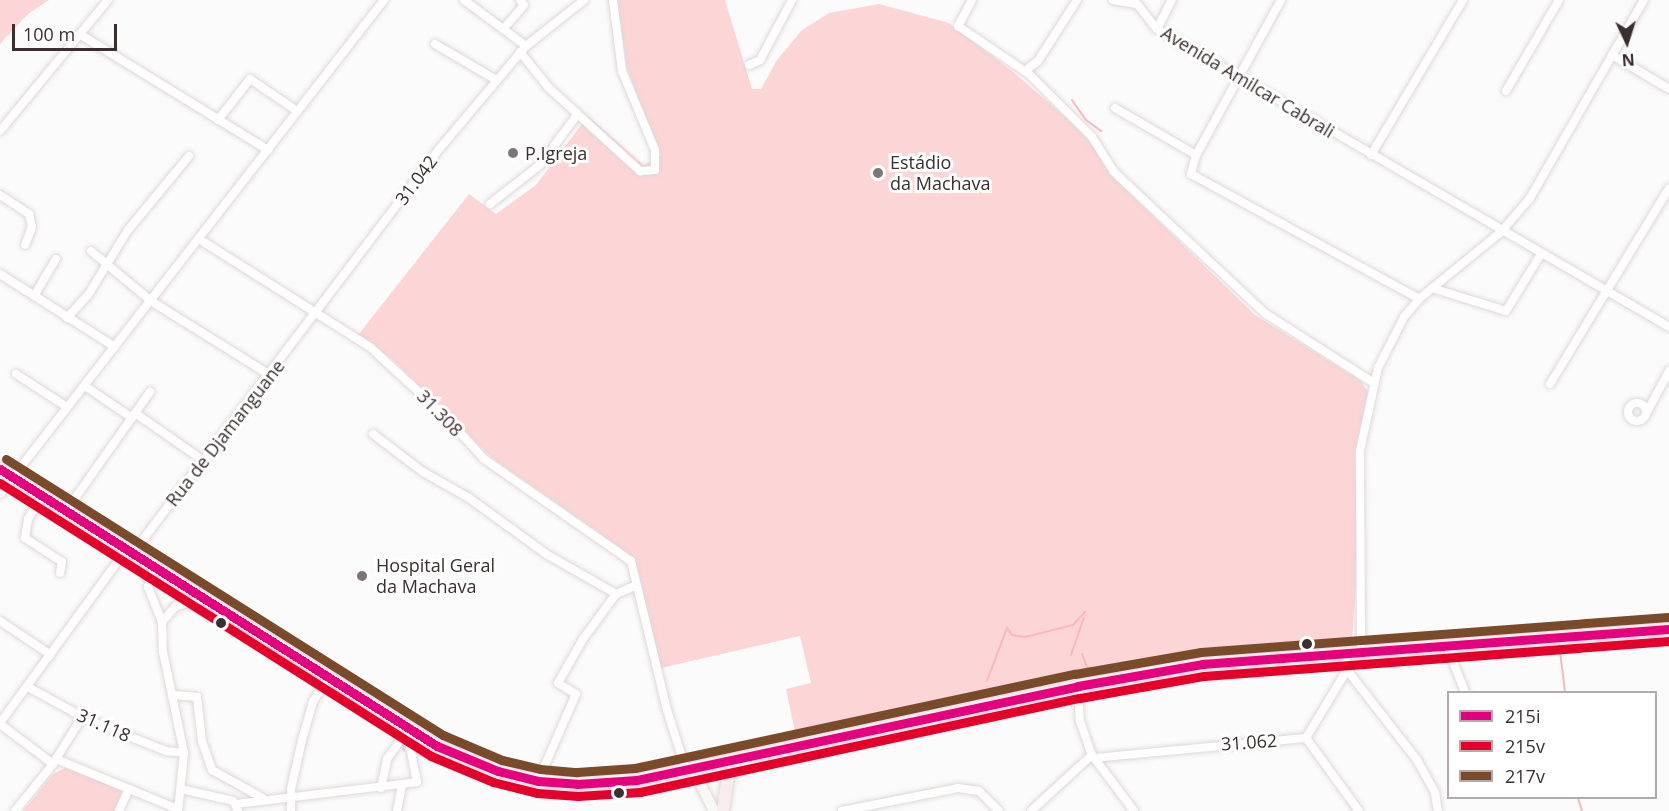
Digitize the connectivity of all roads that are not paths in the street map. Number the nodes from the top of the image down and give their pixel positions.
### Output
1 (108, 0) edge
2 (384, 0) edge
3 (464, 0) edge
4 (584, 0) edge
5 (613, 0) edge
6 (792, 0) edge
7 (972, 0) edge
8 (1077, 0) edge
9 (1113, 0) edge
10 (1172, 0) edge
11 (1281, 0) edge
12 (1463, 0) edge
13 (1559, 0) edge
14 (1644, 0) edge
15 (525, 2) edge
16 (1134, 2) edge
17 (505, 27) junction
18 (1157, 29) junction
19 (81, 35) junction
20 (435, 44) dead end
21 (523, 49) junction
22 (1612, 55) junction
23 (749, 65) dead end
24 (1025, 71) junction
25 (1239, 78) junction
26 (496, 80) junction
27 (1669, 89) edge
28 (1506, 91) dead end
29 (1115, 108) dead end
30 (297, 111) junction
31 (577, 116) junction
32 (218, 120) junction
33 (0, 131) edge
34 (268, 150) junction
35 (1196, 155) junction
36 (1371, 155) junction
37 (189, 156) dead end
38 (1669, 188) edge
39 (0, 195) edge
40 (490, 204) dead end
41 (1501, 232) junction
42 (199, 239) junction
43 (25, 245) dead end
44 (91, 251) dead end
45 (1541, 254) junction
46 (56, 259) dead end
47 (108, 265) junction
48 (0, 274) edge
49 (1432, 288) junction
50 (1609, 291) junction
51 (34, 296) junction
52 (1419, 298) junction
53 (151, 301) junction
54 (317, 313) junction
55 (67, 318) junction
56 (1669, 327) edge
57 (115, 347) junction
58 (1669, 371) edge
59 (16, 374) dead end
60 (270, 375) junction
61 (1374, 383) junction
62 (1550, 384) dead end
63 (85, 386) junction
64 (150, 392) dead end
65 (1656, 392) junction
66 (1636, 404) junction
67 (67, 407) junction
68 (133, 415) junction
69 (1646, 415) junction
70 (374, 434) dead end
71 (204, 461) junction
72 (0, 469) edge
73 (13, 477) junction
74 (0, 493) edge
75 (42, 496) junction
76 (66, 511) junction
77 (129, 552) junction
78 (155, 567) junction
79 (60, 573) dead end
80 (635, 586) junction
81 (616, 594) junction
82 (204, 599) junction
83 (0, 621) edge
84 (162, 622) junction
85 (1669, 629) edge
86 (1446, 644) junction
87 (1361, 649) junction
88 (1344, 652) junction
89 (51, 655) junction
90 (1347, 670) junction
91 (328, 677) junction
92 (1078, 686) junction
93 (28, 687) junction
94 (1464, 691) edge
95 (174, 694) junction
96 (82, 717) junction
97 (0, 723) edge
98 (406, 728) junction
99 (1306, 738) junction
100 (184, 753) junction
101 (760, 755) junction
102 (1093, 757) junction
103 (54, 762) junction
104 (689, 769) junction
105 (538, 781) junction
106 (402, 785) junction
107 (381, 788) junction
108 (129, 789) junction
109 (181, 789) junction
110 (290, 795) junction
111 (263, 798) junction
112 (237, 808) edge
113 (174, 810) edge
114 (15, 811) edge
115 (119, 811) edge
116 (291, 811) edge
117 (397, 811) edge
118 (714, 811) edge
119 (723, 811) edge
120 (842, 811) edge
121 (999, 811) edge
122 (1031, 811) edge
123 (1134, 811) edge
124 (1359, 811) edge
125 (1438, 811) edge

1 - 19 street
2 - 30 street
3 - 17 street
4 - 21 street, 31.042
5 - 31 street
6 - 23 street
7 - 24 street
8 - 24 street
9 - 16 street
10 - 18 street
11 - 25 street
12 - 36 street
13 - 28 street
14 - 22 street
15 - 17 street
16 - 18 street, Avenida Amilcar Cabrali
17 - 21 street
18 - 25 street, Avenida Amilcar Cabrali
19 - 32 street
19 - 33 street
20 - 26 street
21 - 26 street, 31.042
21 - 31 street
22 - 27 street
22 - 41 street
24 - 61 street
25 - 35 street
25 - 36 street, Avenida Amilcar Cabrali
26 - 54 street, 31.042
29 - 35 street
30 - 32 street
30 - 34 street
31 - 40 street
32 - 34 street
34 - 42 street
35 - 52 street
36 - 41 street, Avenida Amilcar Cabrali
37 - 47 street
38 - 50 street
39 - 43 street
41 - 45 street, Avenida Amilcar Cabrali
41 - 49 street
42 - 53 street
42 - 54 street, 31.308
44 - 47 street
45 - 49 street
45 - 50 street, Avenida Amilcar Cabrali
46 - 51 street
47 - 53 street
47 - 55 street
48 - 51 street
49 - 52 street
50 - 56 street, Avenida Amilcar Cabrali
50 - 62 street
51 - 55 street
52 - 61 street
53 - 57 street
53 - 60 street
54 - 60 street, Rua de Djamanguane
54 - 80 street, 31.308
55 - 57 street
57 - 63 street
58 - 65 street
59 - 67 street
60 - 71 street, Rua de Djamanguane
61 - 87 street
63 - 67 street
63 - 68 street
64 - 68 street
65 - 66 street
65 - 69 street
66 - 69 street
66 - 69 street
67 - 73 street
68 - 71 street
68 - 76 street
70 - 81 street
71 - 77 street, Rua de Djamanguane
72 - 73 main road
73 - 74 street
73 - 75 main road
75 - 76 main road
75 - 79 street
76 - 77 main road
77 - 78 main road
77 - 89 street, Rua de Djamanguane
78 - 82 main road
78 - 84 street
80 - 81 street
80 - 104 street, 31.308
81 - 105 street
82 - 84 street
82 - 91 main road
83 - 89 street
84 - 95 street
85 - 86 main road
86 - 87 main road
86 - 94 street
87 - 88 main road
88 - 90 street
88 - 92 main road
89 - 93 street, Rua de Djamanguane
90 - 99 street
90 - 125 street
91 - 98 main road
91 - 110 street
92 - 101 main road
92 - 102 street
93 - 96 street, 31.118
93 - 97 street, Rua de Djamanguane
95 - 100 street
95 - 111 street
96 - 100 street, 31.118
96 - 103 street
97 - 103 street
98 - 105 main road
98 - 106 street
98 - 107 street
99 - 102 street, 31.062
99 - 124 street
100 - 109 street
101 - 104 main road
101 - 119 main road
102 - 122 street
102 - 123 street
103 - 108 street
103 - 114 street
104 - 105 main road
104 - 118 street
106 - 107 street
106 - 117 street
107 - 110 street
108 - 113 street
108 - 115 street
109 - 112 street
109 - 113 street
110 - 111 street
110 - 116 street
111 - 112 street
120 - 121 street

